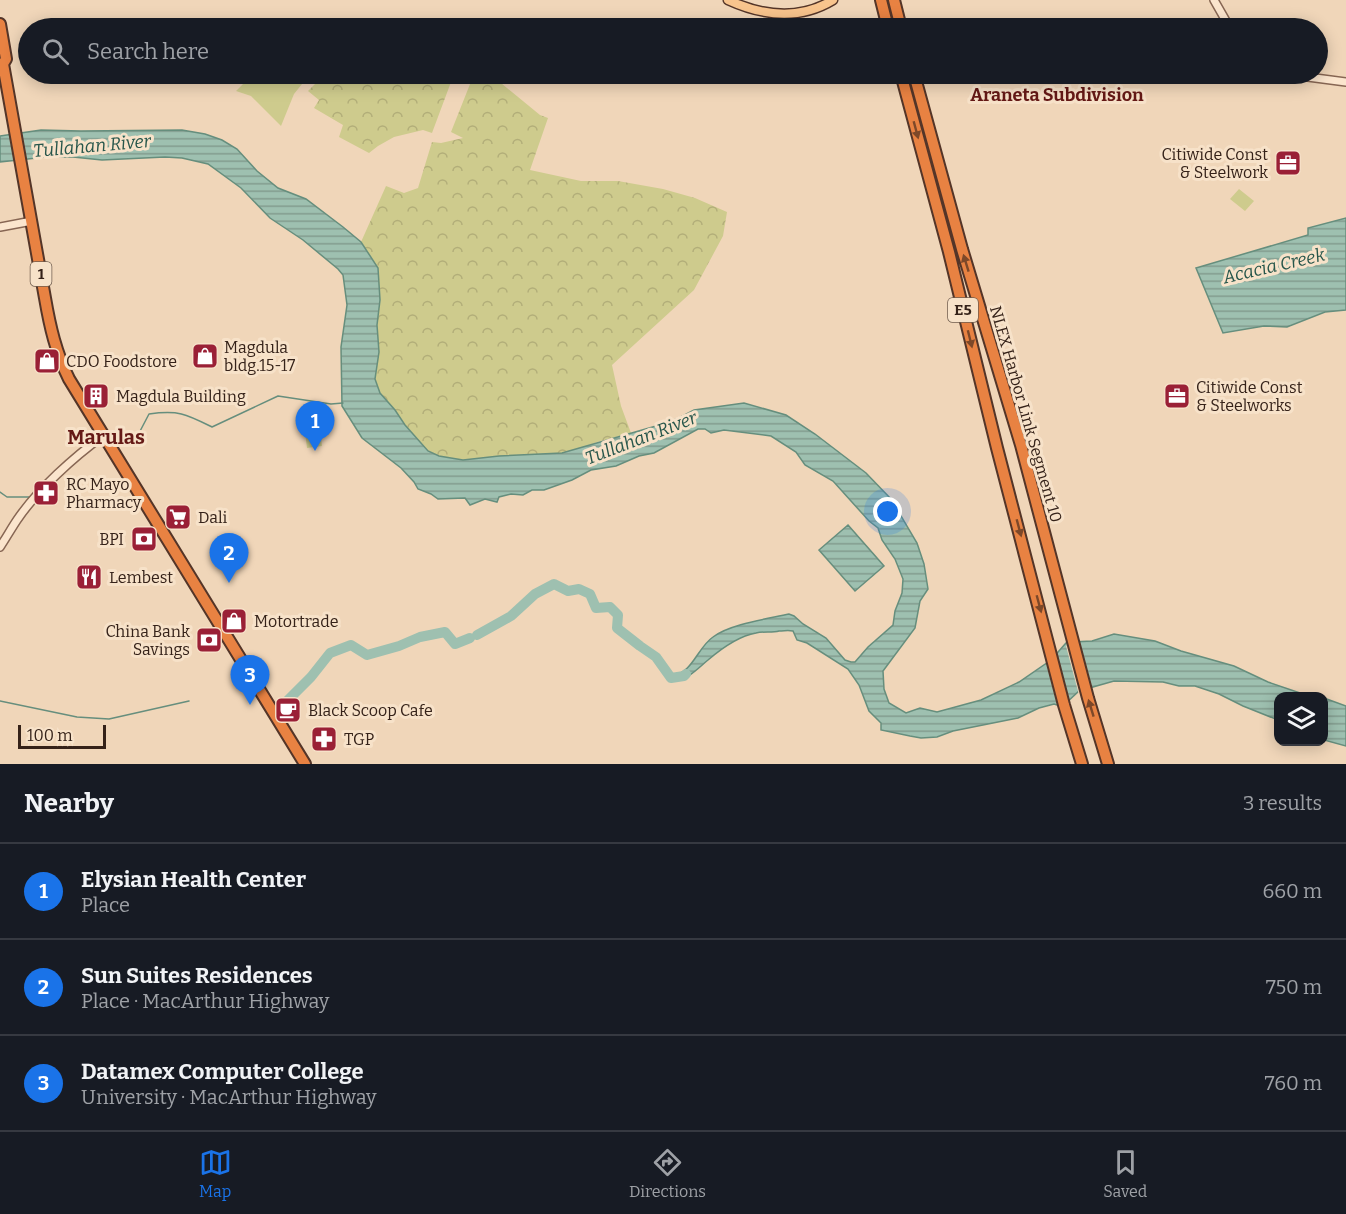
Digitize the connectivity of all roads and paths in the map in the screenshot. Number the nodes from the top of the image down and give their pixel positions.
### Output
1 (728, 0) edge
2 (833, 0) edge
3 (881, 0) edge
4 (894, 0) edge
5 (1214, 0) edge
6 (886, 18) edge
7 (898, 18) edge
8 (1224, 18) edge
9 (0, 24) edge
10 (2, 63) edge
11 (1328, 80) edge
12 (1346, 82) edge
13 (904, 84) edge
14 (917, 84) edge
15 (32, 221) junction
16 (0, 227) edge
17 (105, 435) junction
18 (0, 547) edge
19 (305, 764) edge
20 (1082, 764) edge
21 (1108, 764) edge

1 - 2 main road
3 - 6 highway
4 - 7 highway
5 - 8 street
9 - 10 highway, 1
10 - 15 highway, 1
11 - 12 street
13 -> 20 highway, NLEX Harbor Link Segment 10 / E5
21 -> 14 highway, NLEX Harbor Link Segment 10 / E5
15 - 16 street
15 - 17 highway, 1
17 - 18 street
17 - 19 highway, 1

